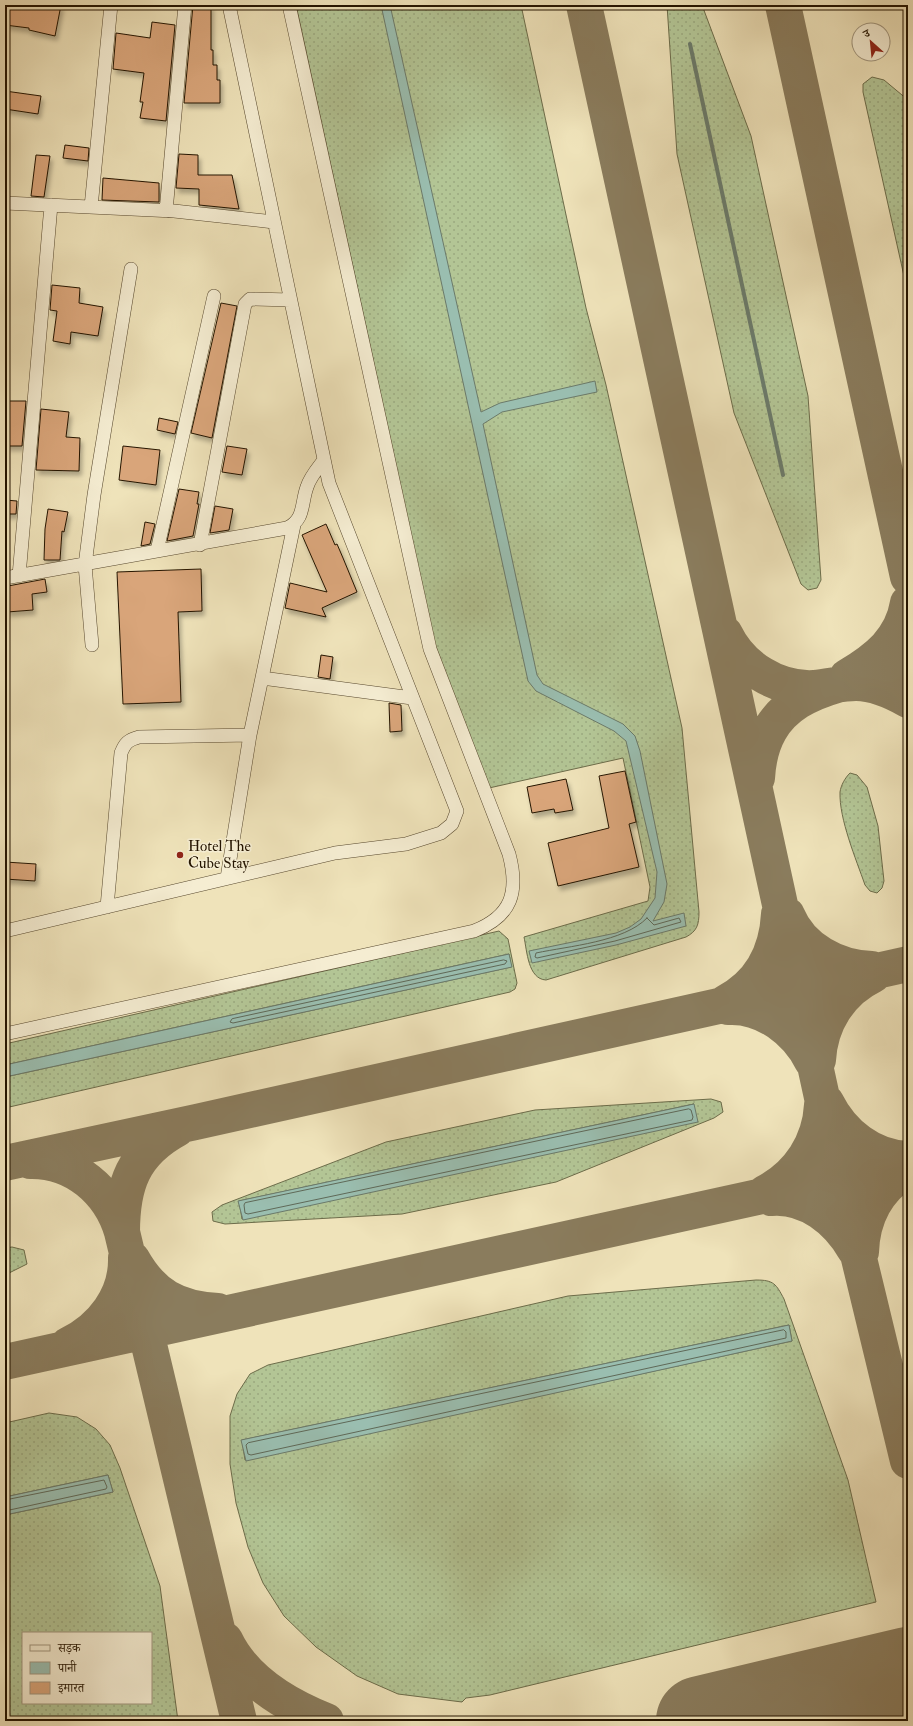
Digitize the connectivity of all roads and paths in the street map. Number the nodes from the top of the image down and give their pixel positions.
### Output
1 (111, 5) edge
2 (185, 5) edge
3 (229, 5) edge
4 (289, 5) edge
5 (5, 203) edge
6 (51, 205) junction
7 (91, 207) junction
8 (166, 211) junction
9 (274, 222) junction
10 (131, 269) dead end
11 (214, 296) dead end
12 (290, 300) junction
13 (324, 460) junction
14 (294, 525) junction
15 (200, 545) junction
16 (157, 551) junction
17 (85, 565) junction
18 (19, 576) junction
19 (5, 578) edge
20 (92, 645) dead end
21 (262, 678) junction
22 (412, 698) junction
23 (250, 735) junction
24 (227, 878) junction
25 (108, 907) junction
26 (5, 931) edge
27 (5, 1034) edge

1 - 7 street
2 - 8 street
3 - 9 street
4 - 27 street
5 - 6 street
6 - 7 street
6 - 18 street
7 - 8 street
8 - 9 street
9 - 12 street
10 - 17 street
11 - 16 street
12 - 13 street
12 - 15 street
13 - 14 street
13 - 22 street
14 - 15 street
14 - 21 street
15 - 16 street
16 - 17 street
17 - 18 street
17 - 20 street
18 - 19 street
21 - 22 street
21 - 23 street
22 - 24 street
23 - 24 street
23 - 25 street
24 - 25 street
25 - 26 street

